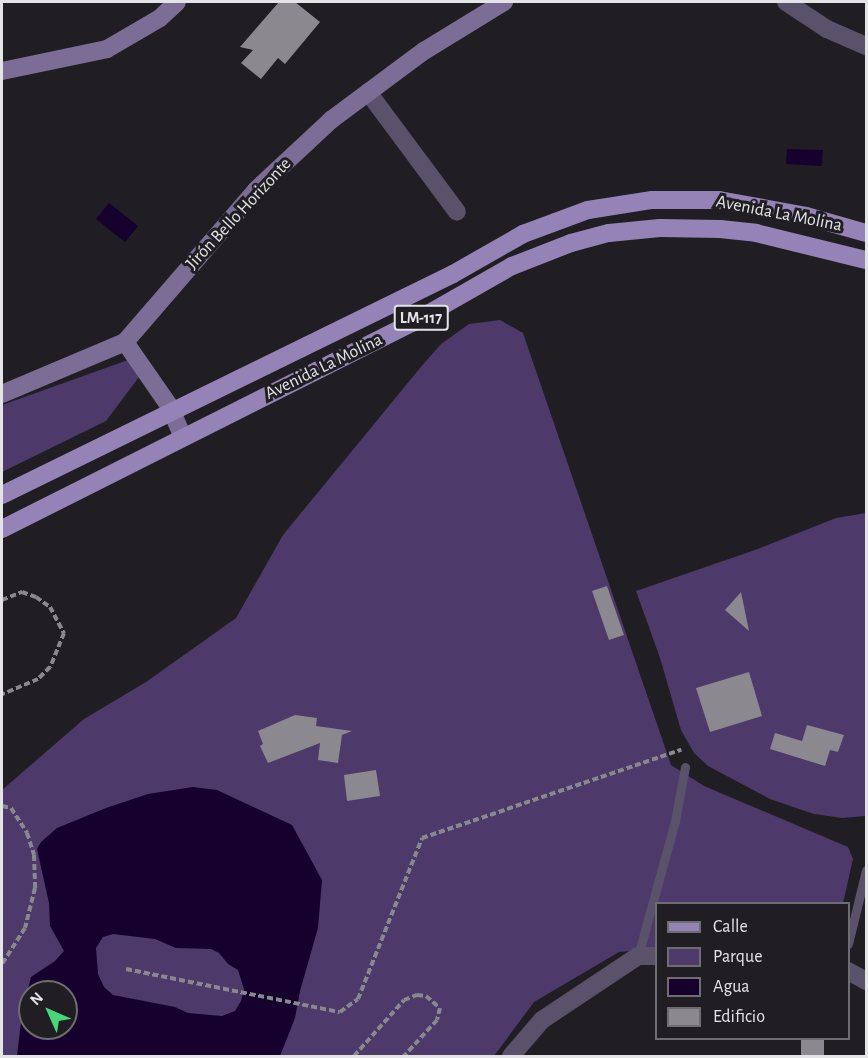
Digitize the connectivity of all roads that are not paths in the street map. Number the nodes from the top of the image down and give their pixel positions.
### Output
1 (177, 2) edge
2 (504, 2) edge
3 (786, 2) edge
4 (867, 46) edge
5 (5, 67) edge
6 (368, 92) junction
7 (457, 212) dead end
8 (867, 233) edge
9 (867, 260) edge
10 (125, 342) junction
11 (2, 394) edge
12 (172, 411) junction
13 (183, 437) junction
14 (2, 495) edge
15 (2, 529) edge
16 (685, 767) dead end
17 (867, 870) edge
18 (850, 940) edge
19 (638, 956) junction
20 (655, 956) edge
21 (850, 972) edge
22 (867, 981) edge
23 (511, 1056) edge

1 - 5 street
2 - 6 street, Jirón Bello Horizonte
3 - 4 street
6 - 7 street
6 - 10 street, Jirón Bello Horizonte
8 - 12 main road, Avenida La Molina / LM-117
9 - 13 main road, Avenida La Molina / LM-117
10 - 11 street, Jirón Bello Horizonte
10 - 12 street
12 - 13 street
12 - 14 main road, Avenida La Molina / LM-117
13 - 15 main road, Avenida La Molina / LM-117
16 - 19 lane
17 - 18 lane
19 - 20 street
19 - 23 street
21 - 22 street

